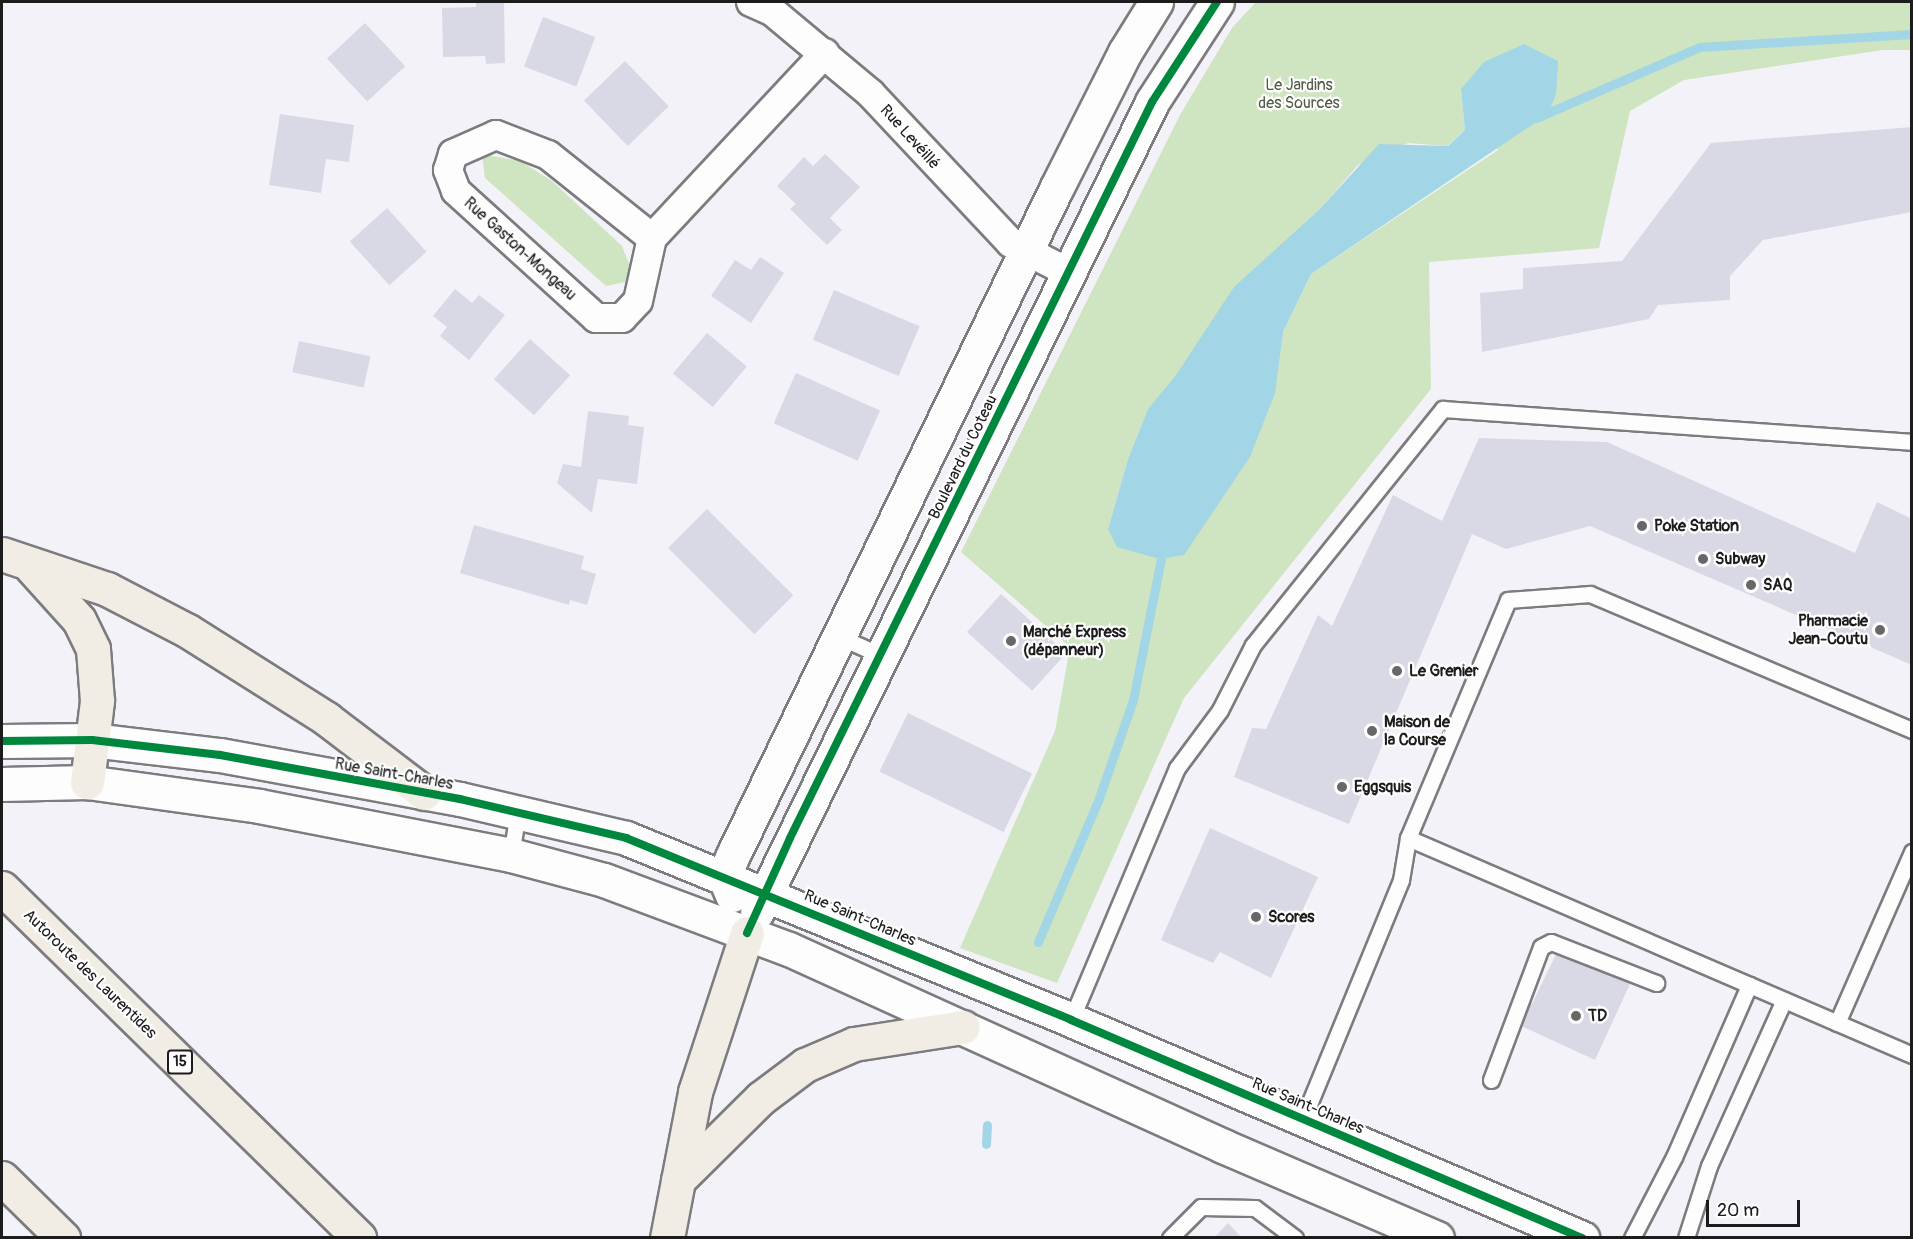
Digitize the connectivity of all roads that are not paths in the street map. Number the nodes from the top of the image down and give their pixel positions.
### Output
1 (751, 2) edge
2 (1156, 2) edge
3 (1217, 2) edge
4 (825, 53) junction
5 (652, 238) junction
6 (1026, 253) junction
7 (1068, 272) junction
8 (1911, 442) edge
9 (2, 554) edge
10 (33, 568) junction
11 (840, 637) junction
12 (880, 656) junction
13 (1911, 730) edge
14 (92, 740) junction
15 (2, 741) edge
16 (87, 782) junction
17 (2, 784) edge
18 (424, 793) junction
19 (518, 812) junction
20 (1408, 837) junction
21 (1911, 852) edge
22 (511, 855) junction
23 (724, 876) junction
24 (2, 888) edge
25 (765, 892) junction
26 (747, 933) junction
27 (1656, 983) dead end
28 (1749, 985) junction
29 (1784, 1000) junction
30 (1071, 1020) junction
31 (1837, 1023) junction
32 (963, 1027) junction
33 (1911, 1055) edge
34 (1491, 1080) dead end
35 (1303, 1119) junction
36 (2, 1178) edge
37 (678, 1180) junction
38 (63, 1238) edge
39 (359, 1238) edge
40 (667, 1238) edge
41 (1170, 1238) edge
42 (1295, 1238) edge
43 (1437, 1238) edge
44 (1582, 1238) edge
45 (1632, 1238) edge
46 (1686, 1238) edge

1 - 4 street, Rue Levéillé
2 - 6 street, Boulevard du Coteau
3 - 7 street, Boulevard du Coteau
4 - 5 street
4 - 6 street, Rue Levéillé
5 - 5 street, Rue Gaston-Mongeau
6 - 7 street, Rue Levéillé
6 - 11 street, Boulevard du Coteau
7 - 12 street, Boulevard du Coteau
8 - 30 lane
9 - 10 highway
10 - 14 highway
10 - 18 highway
11 - 12 lane
11 - 23 street, Boulevard du Coteau
12 - 25 street, Boulevard du Coteau
13 - 20 lane
14 - 15 street, Rue Saint-Charles
14 - 16 highway
14 - 18 street, Rue Saint-Charles
16 - 17 street
16 - 22 street
18 - 19 street, Rue Saint-Charles
19 - 22 lane
19 - 23 street, Rue Saint-Charles
20 - 28 lane
20 - 35 lane
21 - 31 lane
22 - 26 street
23 - 25 street, Rue Saint-Charles
23 - 26 street
24 - 39 highway, Autoroute des Laurentides / 15
25 - 26 street, Boulevard du Coteau
25 - 30 street, Rue Saint-Charles
26 - 32 street
26 - 37 highway
27 - 34 lane
28 - 29 lane
28 - 45 lane
29 - 31 lane
29 - 46 lane
30 - 35 street, Rue Saint-Charles
31 - 33 lane
32 - 37 highway
32 - 43 street
35 - 44 street, Rue Saint-Charles
36 - 38 highway
37 - 40 highway
41 - 42 lane

